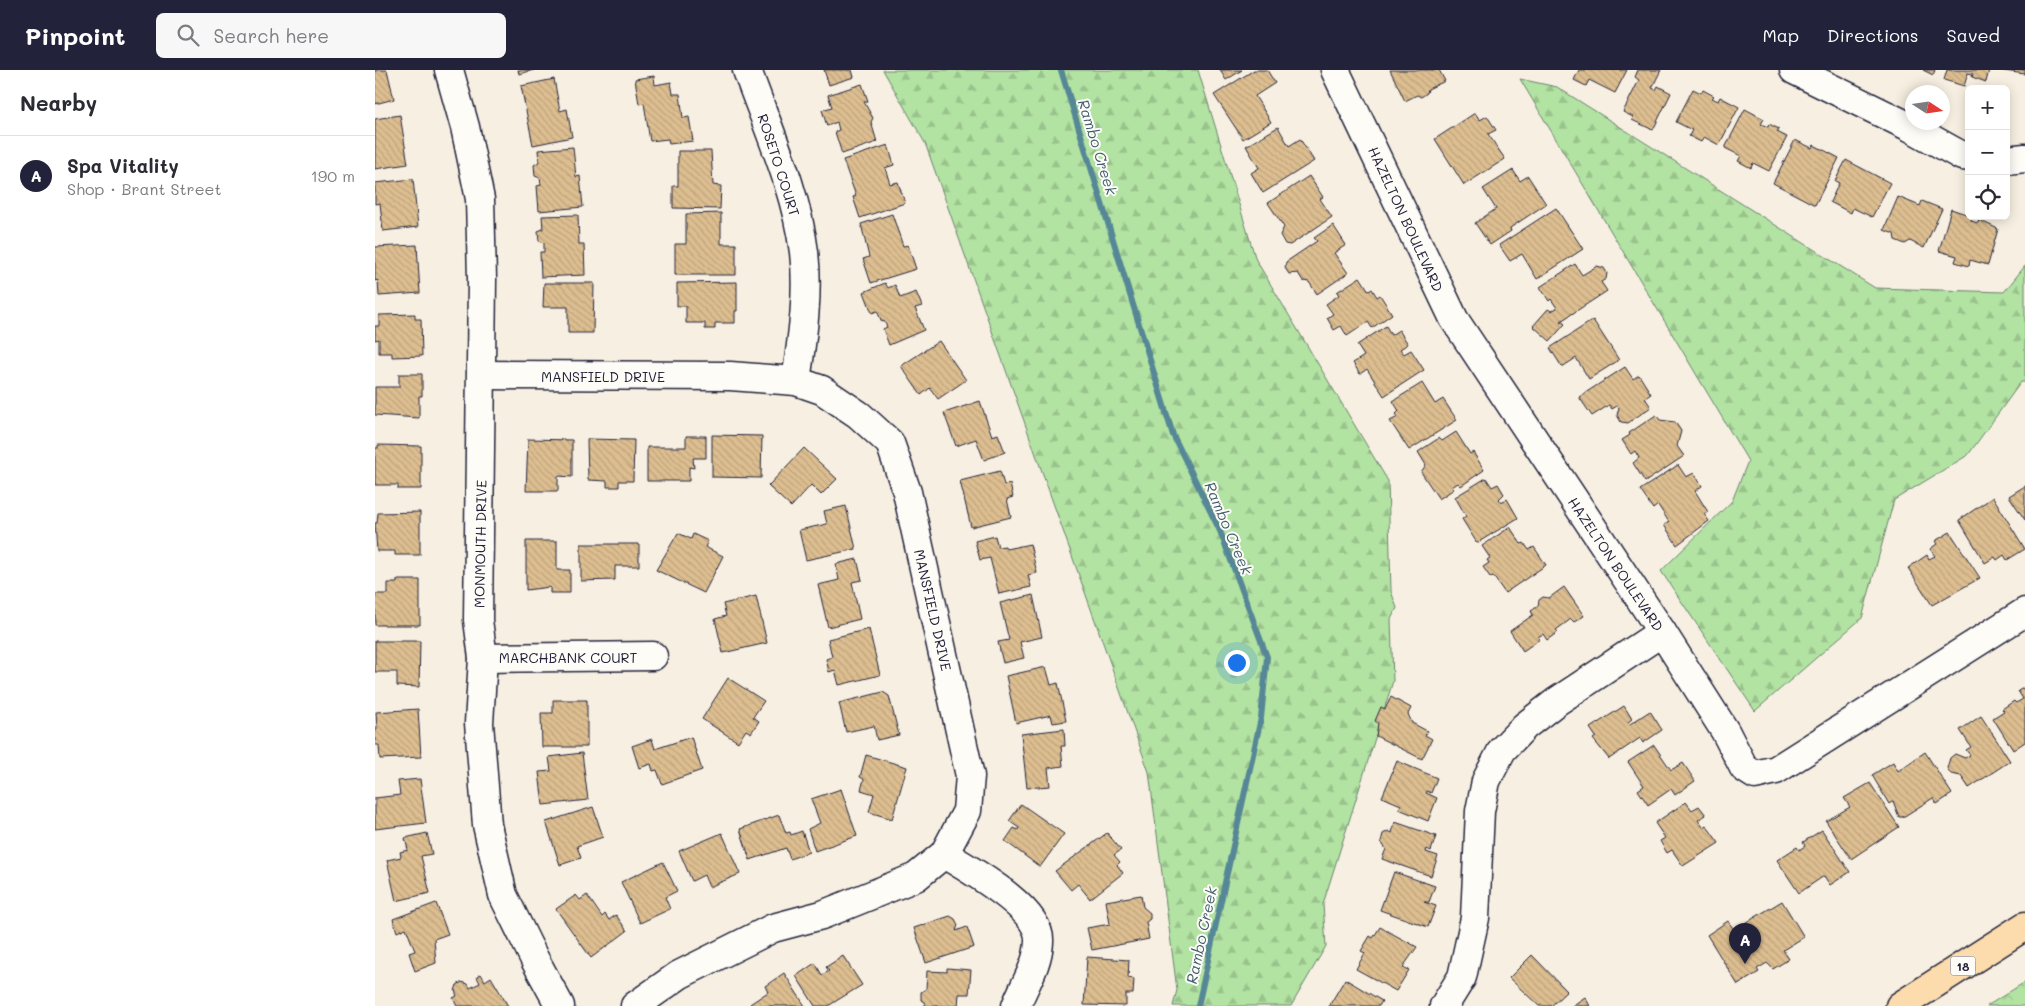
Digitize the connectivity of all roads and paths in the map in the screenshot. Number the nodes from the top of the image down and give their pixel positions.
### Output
1 (449, 70) edge
2 (747, 70) edge
3 (1335, 70) edge
4 (1794, 70) edge
5 (1965, 156) edge
6 (2025, 158) edge
7 (2010, 160) edge
8 (482, 375) junction
9 (796, 381) junction
10 (2025, 612) edge
11 (1662, 632) junction
12 (653, 656) dead end
13 (483, 658) junction
14 (944, 854) junction
15 (2025, 926) edge
16 (560, 1006) edge
17 (635, 1006) edge
18 (1016, 1006) edge
19 (1445, 1006) edge
20 (1900, 1006) edge

1 - 8 street, MONMOUTH DRIVE
2 - 9 street, ROSETO COURT
3 - 11 street, HAZELTON BOULEVARD
4 - 5 street
6 - 7 street
8 - 9 street, MANSFIELD DRIVE
8 - 13 street, MONMOUTH DRIVE
9 - 14 street, MANSFIELD DRIVE
10 - 11 street, HAZELTON BOULEVARD
11 - 19 street
12 - 13 street, MARCHBANK COURT
13 - 16 street, MONMOUTH DRIVE
14 - 17 street, MANSFIELD DRIVE
14 - 18 street
15 - 20 main road, 18

